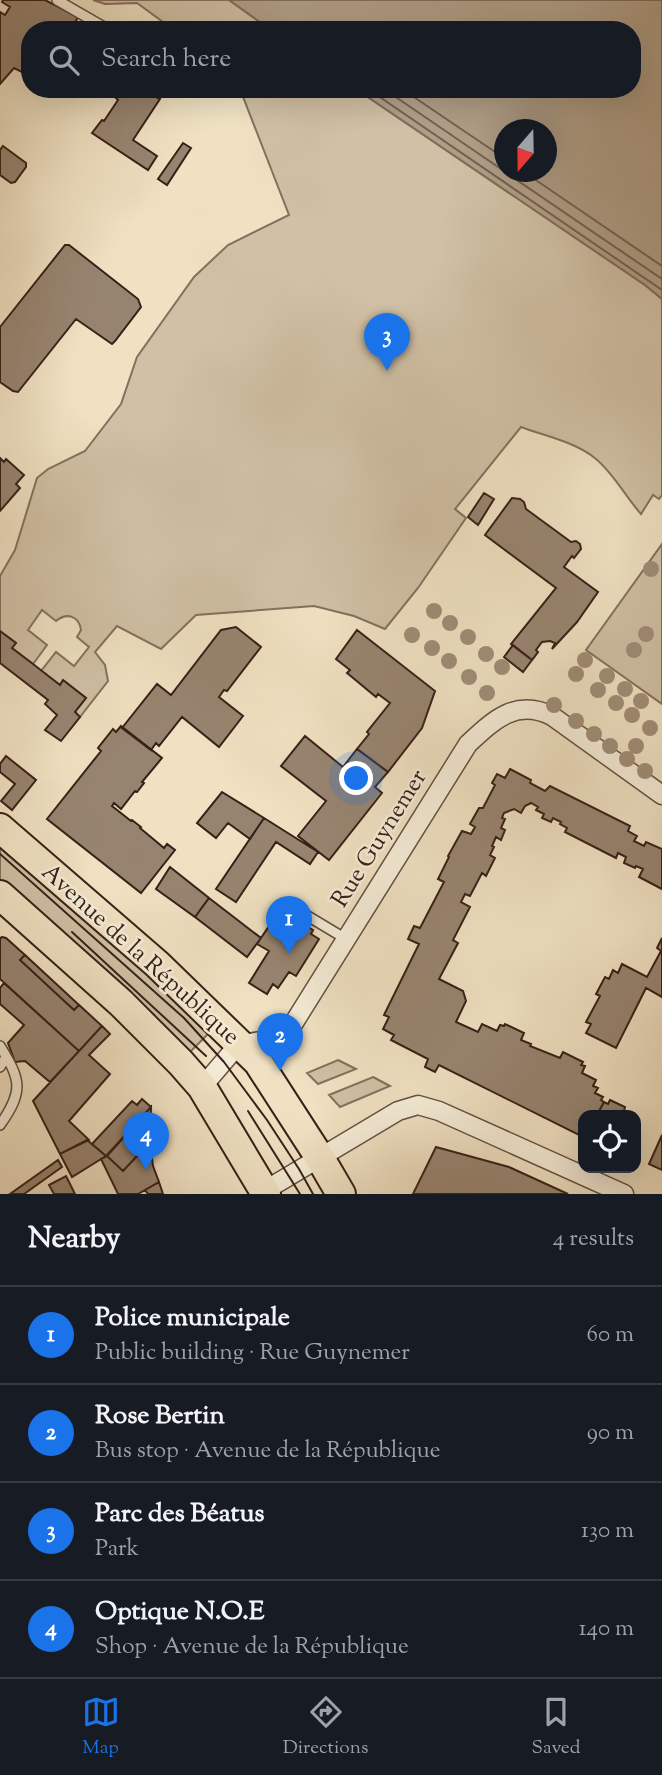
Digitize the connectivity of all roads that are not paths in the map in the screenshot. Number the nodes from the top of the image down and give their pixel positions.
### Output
1 (57, 0) edge
2 (93, 21) edge
3 (662, 795) edge
4 (0, 828) edge
5 (0, 895) edge
6 (306, 915) dead end
7 (346, 939) junction
8 (239, 1045) junction
9 (0, 1046) edge
10 (6, 1057) junction
11 (0, 1067) edge
12 (202, 1087) junction
13 (0, 1125) edge
14 (320, 1158) junction
15 (265, 1192) edge
16 (341, 1194) edge
17 (624, 1194) edge

1 - 2 lane
3 - 7 street, Rue Guynemer
4 - 8 main road, Avenue de la République
5 - 12 main road, Avenue de la République
6 - 7 lane
7 - 8 street, Rue Guynemer
8 - 12 street
8 - 14 main road, Avenue de la République
9 - 10 lane
10 - 11 lane
10 - 13 lane
12 - 15 main road, Avenue de la République
14 - 15 street
14 - 16 main road, Avenue de la République
14 - 17 street

